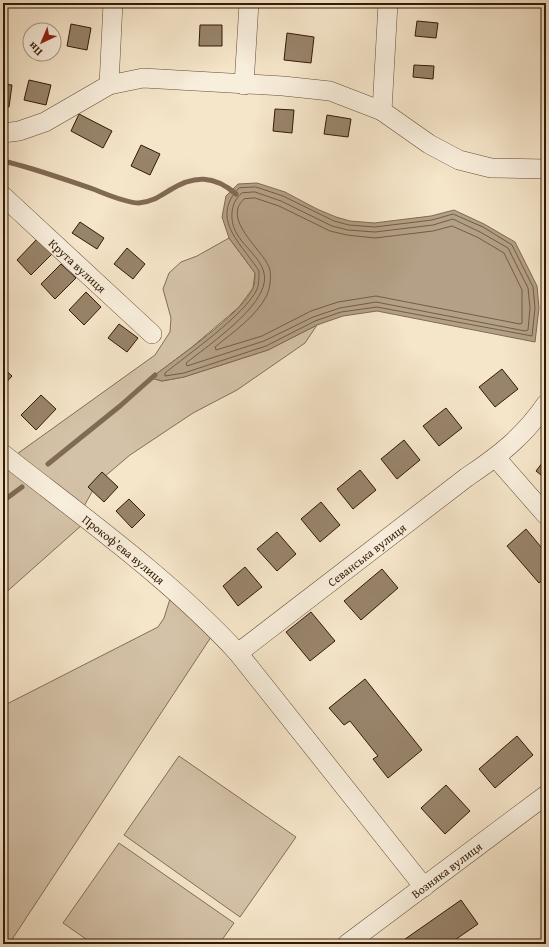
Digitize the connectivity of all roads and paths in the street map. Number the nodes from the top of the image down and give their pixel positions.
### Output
1 (113, 3) edge
2 (250, 3) edge
3 (388, 3) edge
4 (109, 85) junction
5 (244, 85) junction
6 (382, 110) junction
7 (3, 133) edge
8 (546, 169) edge
9 (3, 196) edge
10 (152, 334) dead end
11 (546, 404) edge
12 (3, 454) edge
13 (496, 458) junction
14 (546, 515) edge
15 (238, 653) junction
16 (546, 795) edge
17 (424, 887) junction
18 (347, 944) edge

1 - 4 street
2 - 5 street
3 - 6 street
4 - 5 street
4 - 7 street
5 - 6 street
6 - 8 street
9 - 10 street, Крута вулиця
11 - 13 street, Севанська вулиця
12 - 15 street, Прокоф’єва вулиця
13 - 14 street
13 - 15 street, Севанська вулиця
15 - 17 street, Прокоф’єва вулиця
16 - 17 street, Возняка вулиця
17 - 18 street, Возняка вулиця

